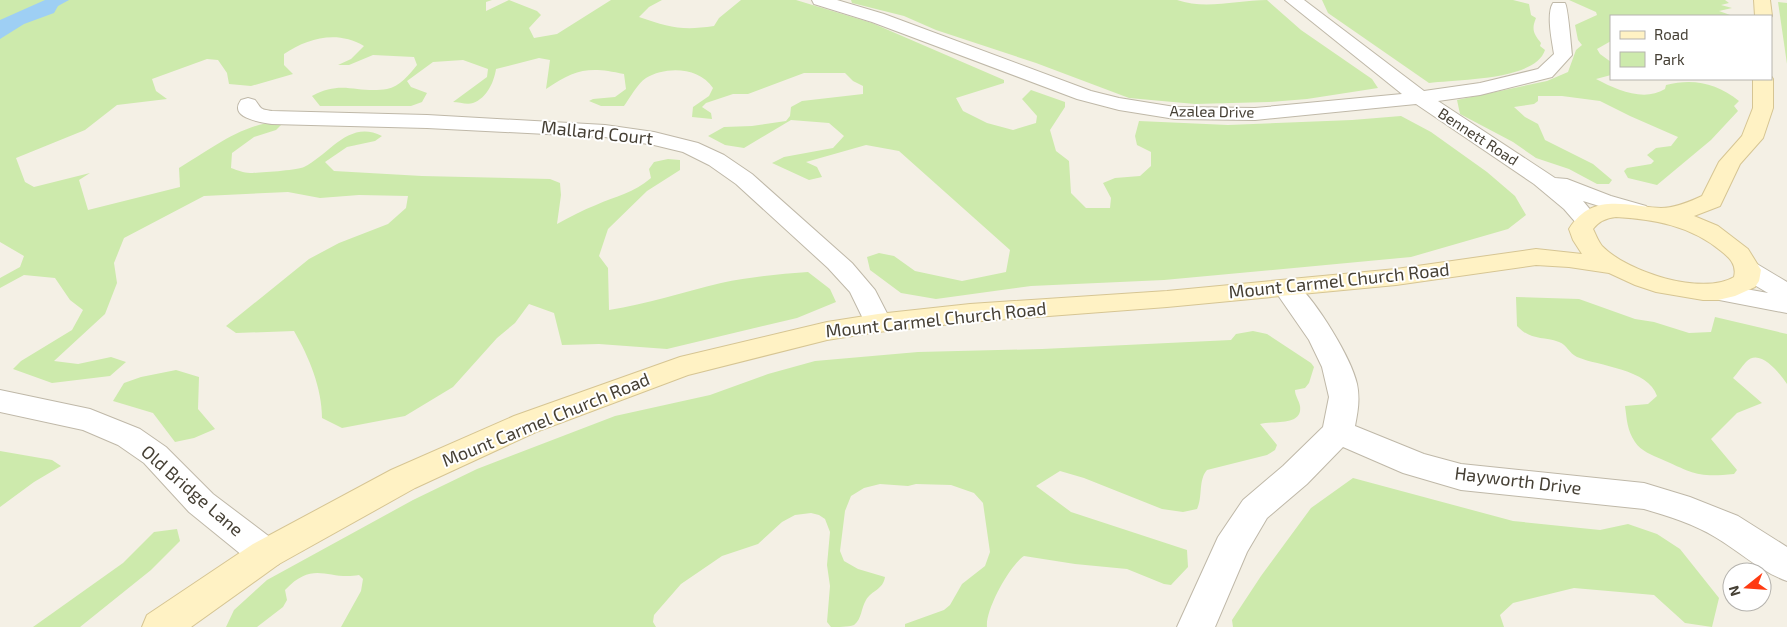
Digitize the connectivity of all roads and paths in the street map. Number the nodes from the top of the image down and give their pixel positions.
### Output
1 (820, 0) edge
2 (1293, 0) edge
3 (1762, 0) edge
4 (1560, 8) dead end
5 (1763, 15) edge
6 (1763, 80) edge
7 (1419, 98) junction
8 (248, 104) dead end
9 (1537, 175) junction
10 (1712, 201) junction
11 (1638, 211) junction
12 (1662, 215) junction
13 (1584, 224) junction
14 (1729, 245) junction
15 (1536, 258) junction
16 (1616, 267) junction
17 (1748, 270) junction
18 (1286, 288) junction
19 (1718, 292) junction
20 (1787, 293) edge
21 (1787, 305) edge
22 (878, 323) junction
23 (0, 401) edge
24 (1338, 432) junction
25 (266, 554) junction
26 (1787, 566) edge
27 (161, 627) edge
28 (1196, 627) edge

1 - 7 street, Azalea Drive
2 - 7 street, Bennett Road
3 - 5 main road
4 - 7 street, Azalea Drive
6 - 10 main road
7 - 9 street, Bennett Road
8 - 22 street, Mallard Court
9 - 11 street, Bennett Road
9 - 13 street, Bennett Road
10 - 12 main road
10 - 14 main road
11 - 12 main road, Mount Carmel Church Road
11 - 13 main road, Mount Carmel Church Road
12 - 14 main road
13 - 15 main road, Mount Carmel Church Road
13 - 16 main road
14 - 17 main road
15 - 16 main road, Mount Carmel Church Road
15 - 18 main road, Mount Carmel Church Road
16 - 19 main road
17 - 19 main road
17 - 20 street
18 - 22 main road, Mount Carmel Church Road
18 - 24 street
19 - 21 street
22 - 25 main road, Mount Carmel Church Road
23 - 25 street, Old Bridge Lane
24 - 26 street, Hayworth Drive
24 - 28 street
25 - 27 main road, Mount Carmel Church Road

